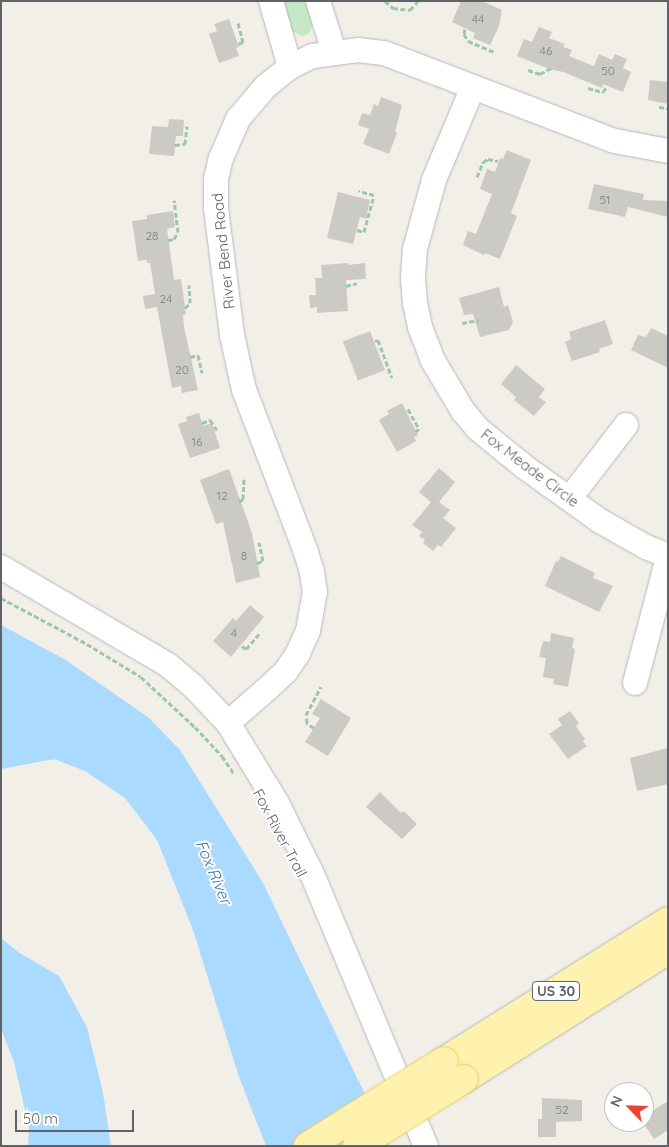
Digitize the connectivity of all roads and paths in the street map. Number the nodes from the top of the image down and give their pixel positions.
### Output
1 (272, 1) edge
2 (318, 1) edge
3 (385, 1) edge
4 (418, 1) edge
5 (238, 24) dead end
6 (465, 29) dead end
7 (238, 44) dead end
8 (334, 52) junction
9 (494, 52) dead end
10 (290, 67) junction
11 (551, 68) dead end
12 (528, 70) dead end
13 (607, 86) dead end
14 (473, 87) junction
15 (588, 88) dead end
16 (660, 107) dead end
17 (668, 108) edge
18 (187, 126) dead end
19 (175, 145) dead end
20 (668, 151) edge
21 (498, 161) dead end
22 (477, 176) dead end
23 (359, 191) dead end
24 (174, 200) dead end
25 (357, 230) dead end
26 (168, 240) dead end
27 (357, 283) dead end
28 (189, 284) dead end
29 (346, 286) dead end
30 (185, 308) dead end
31 (479, 320) dead end
32 (462, 323) dead end
33 (375, 341) dead end
34 (190, 356) dead end
35 (202, 373) dead end
36 (392, 378) dead end
37 (408, 409) dead end
38 (202, 423) dead end
39 (626, 425) dead end
40 (217, 430) dead end
41 (416, 431) dead end
42 (244, 479) dead end
43 (570, 498) junction
44 (239, 502) dead end
45 (259, 542) dead end
46 (668, 557) edge
47 (257, 562) dead end
48 (1, 567) edge
49 (1, 598) edge
50 (260, 633) dead end
51 (242, 646) dead end
52 (635, 683) dead end
53 (321, 687) dead end
54 (228, 723) junction
55 (314, 728) dead end
56 (238, 779) dead end
57 (668, 921) edge
58 (668, 950) edge
59 (308, 1146) edge
60 (357, 1146) edge
61 (426, 1146) edge

1 - 10 street
2 - 8 street
3 - 4 path
5 - 7 path
6 - 9 path
8 - 10 street, River Bend Road
8 - 14 street, River Bend Road
10 - 54 street, River Bend Road
11 - 12 path
13 - 15 path
14 - 20 street, River Bend Road
14 - 43 street, Fox Meade Circle
16 - 17 path
18 - 19 path
21 - 22 path
23 - 25 path
24 - 26 path
27 - 29 path
28 - 30 path
31 - 32 path
33 - 36 path
34 - 35 path
37 - 41 path
38 - 40 path
39 - 43 street
42 - 44 path
43 - 46 street, Fox Meade Circle
45 - 47 path
46 - 52 street
48 - 54 street
49 - 56 path, Fox River Trail
50 - 51 path
53 - 55 path
54 - 61 street
57 - 59 main road, US 30, bridge
58 - 60 main road, US 30, bridge

